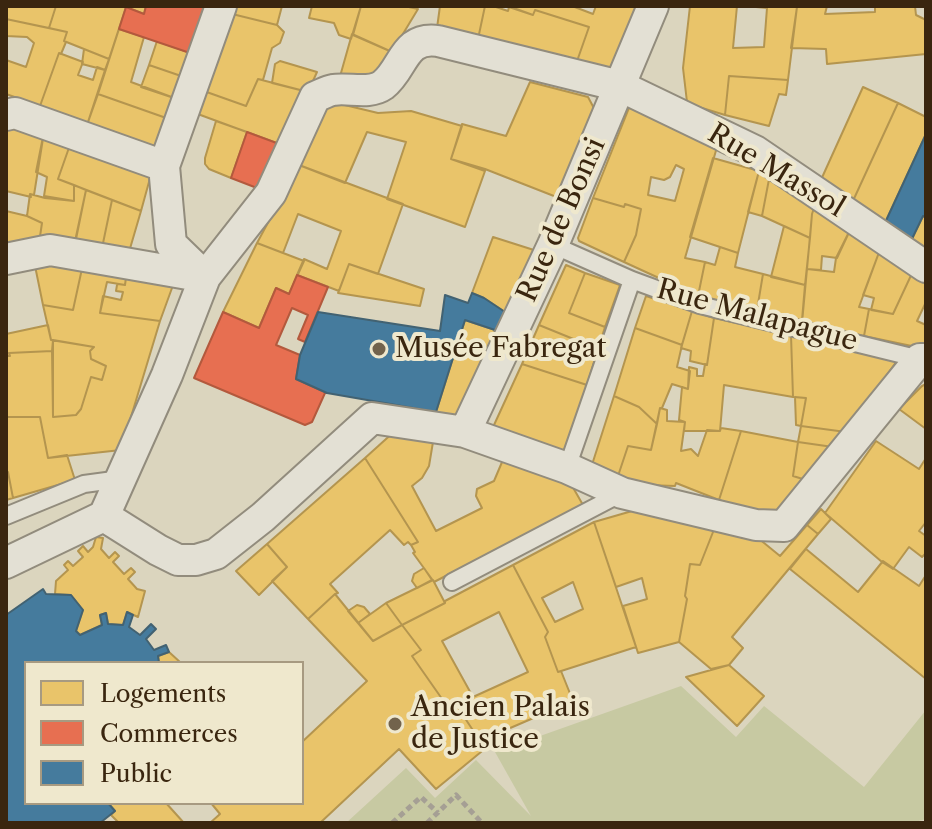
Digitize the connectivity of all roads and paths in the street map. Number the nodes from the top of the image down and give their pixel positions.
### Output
1 (221, 6) edge
2 (653, 6) edge
3 (620, 86) junction
4 (6, 115) edge
5 (164, 166) junction
6 (553, 245) junction
7 (6, 259) edge
8 (926, 267) edge
9 (205, 277) junction
10 (632, 280) junction
11 (923, 359) edge
12 (465, 432) junction
13 (567, 468) junction
14 (121, 479) junction
15 (622, 493) junction
16 (6, 516) edge
17 (104, 516) junction
18 (6, 563) edge
19 (452, 582) dead end
20 (438, 813) junction
21 (475, 815) junction
22 (392, 823) edge
23 (427, 823) edge
24 (467, 823) edge
25 (482, 823) edge

1 - 5 street
2 - 3 street, Rue de Bonsi
3 - 6 street, Rue de Bonsi
3 - 8 street, Rue Massol
3 - 9 street, Rue Massol
4 - 5 street
5 - 9 street
6 - 10 lane, Rue Malapague
6 - 12 street, Rue de Bonsi
7 - 9 street
9 - 14 street
10 - 11 lane, Rue Malapague
10 - 13 lane
11 - 15 street
12 - 13 street
12 - 17 street
13 - 15 street
14 - 16 lane
14 - 17 street
15 - 19 lane
17 - 18 street
20 - 21 path
20 - 22 path
20 - 23 path
21 - 24 path
21 - 25 path

